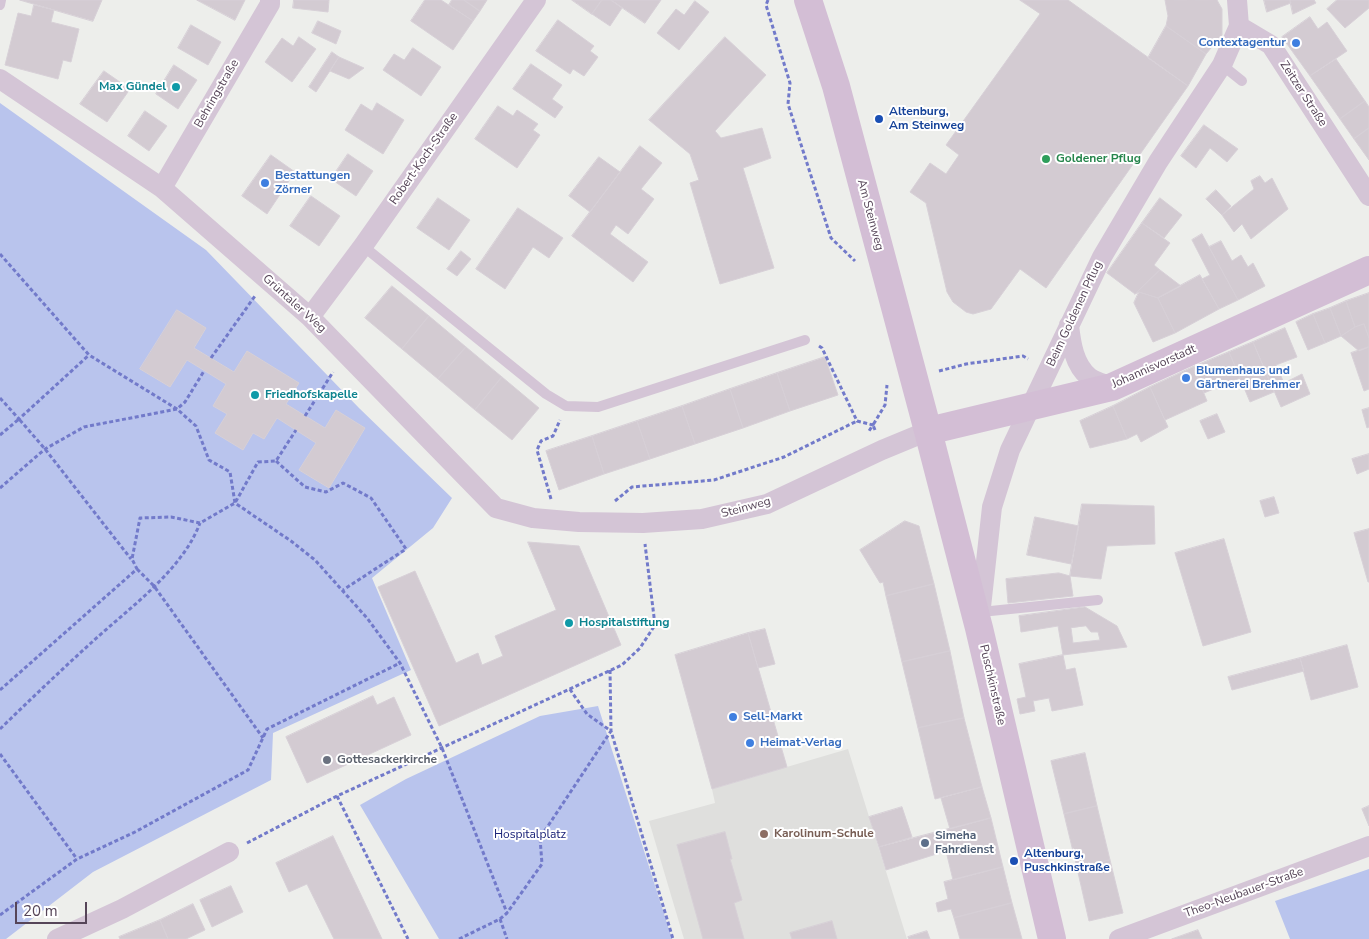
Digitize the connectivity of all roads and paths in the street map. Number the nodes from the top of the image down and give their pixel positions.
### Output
1 (1, 0) edge
2 (270, 0) edge
3 (536, 0) edge
4 (768, 0) edge
5 (808, 0) edge
6 (1237, 0) edge
7 (0, 5) edge
8 (1239, 26) junction
9 (1222, 65) junction
10 (0, 79) edge
11 (1242, 81) dead end
12 (162, 188) junction
13 (1369, 196) edge
14 (363, 246) junction
15 (0, 254) edge
16 (859, 264) dead end
17 (1369, 270) edge
18 (267, 279) junction
19 (310, 316) junction
20 (1069, 325) junction
21 (804, 340) joint
22 (345, 353) junction
23 (89, 355) junction
24 (211, 358) dead end
25 (1049, 369) junction
26 (204, 371) dead end
27 (914, 377) junction
28 (1112, 387) junction
29 (0, 398) edge
30 (1032, 405) junction
31 (566, 406) junction
32 (177, 409) junction
33 (305, 416) dead end
34 (19, 419) junction
35 (857, 421) junction
36 (873, 425) junction
37 (296, 430) dead end
38 (928, 431) junction
39 (0, 436) edge
40 (45, 448) junction
41 (882, 450) junction
42 (276, 461) junction
43 (0, 488) edge
44 (235, 503) junction
45 (609, 505) dead end
46 (554, 520) junction
47 (579, 522) joint
48 (200, 523) junction
49 (643, 523) junction
50 (132, 559) junction
51 (137, 570) junction
52 (154, 586) junction
53 (343, 590) junction
54 (1098, 600) dead end
55 (980, 620) junction
56 (400, 664) junction
57 (610, 670) junction
58 (570, 688) junction
59 (0, 690) edge
60 (0, 729) edge
61 (611, 731) junction
62 (263, 738) junction
63 (442, 748) junction
64 (0, 754) edge
65 (337, 796) junction
66 (1369, 846) edge
67 (229, 852) joint
68 (76, 859) junction
69 (507, 914) junction
70 (0, 915) edge
71 (500, 919) junction
72 (57, 939) edge
73 (408, 939) edge
74 (459, 939) edge
75 (507, 939) edge
76 (673, 939) edge
77 (1052, 939) edge
78 (1119, 939) edge

1 - 7 lane
2 - 12 street, Behringstraße
3 - 14 street, Robert-Koch-Straße
4 - 16 path
5 - 27 main road, Am Steinweg
6 - 8 street
8 - 9 street, Beim Goldenen Pflug
8 - 13 street, Zeitzer Straße
9 - 11 lane
9 - 20 street, Beim Goldenen Pflug
10 - 12 street, Grüntaler Weg
12 - 18 street, Grüntaler Weg
14 - 19 street, Robert-Koch-Straße
14 - 31 lane
15 - 23 path
17 - 28 main road, Johannisvorstadt
18 - 19 street, Grüntaler Weg
18 - 24 path
19 - 22 street, Grüntaler Weg
20 - 25 street, Beim Goldenen Pflug
20 - 28 street
21 - 31 lane
21 - 35 path
22 - 33 path
22 - 46 street, Grüntaler Weg
23 - 32 path
23 - 34 path
25 - 27 path
25 - 30 street, Beim Goldenen Pflug
26 - 32 path
27 - 36 path
27 - 38 main road, Am Steinweg
28 - 30 main road, Johannisvorstadt
29 - 34 path
30 - 38 main road, Johannisvorstadt
30 - 55 street, Beim Goldenen Pflug
31 - 46 path
32 - 40 path
32 - 44 path
34 - 39 path
34 - 40 path
35 - 36 path
35 - 45 path
36 - 41 path
37 - 42 path
38 - 41 street, Steinweg
38 - 55 main road, Puschkinstraße
40 - 43 path
40 - 50 path
41 - 49 street, Steinweg
42 - 44 path
42 - 53 path
44 - 48 path
44 - 53 path
46 - 47 street, Grüntaler Weg
47 - 49 street, Steinweg
48 - 50 path
48 - 52 path
49 - 57 path
50 - 51 path
51 - 52 path
51 - 59 path
52 - 60 path
52 - 62 path
53 - 56 path
54 - 55 lane
55 - 77 main road, Puschkinstraße
56 - 62 path
56 - 63 path
57 - 58 path
57 - 61 path
58 - 61 path
58 - 63 path
61 - 69 path
61 - 76 path
62 - 68 path
63 - 65 path
63 - 69 path
64 - 68 path
65 - 67 path
65 - 73 path
66 - 78 street, Theo-Neubauer-Straße
67 - 72 street
68 - 70 path
69 - 71 path
71 - 74 path
71 - 75 path

